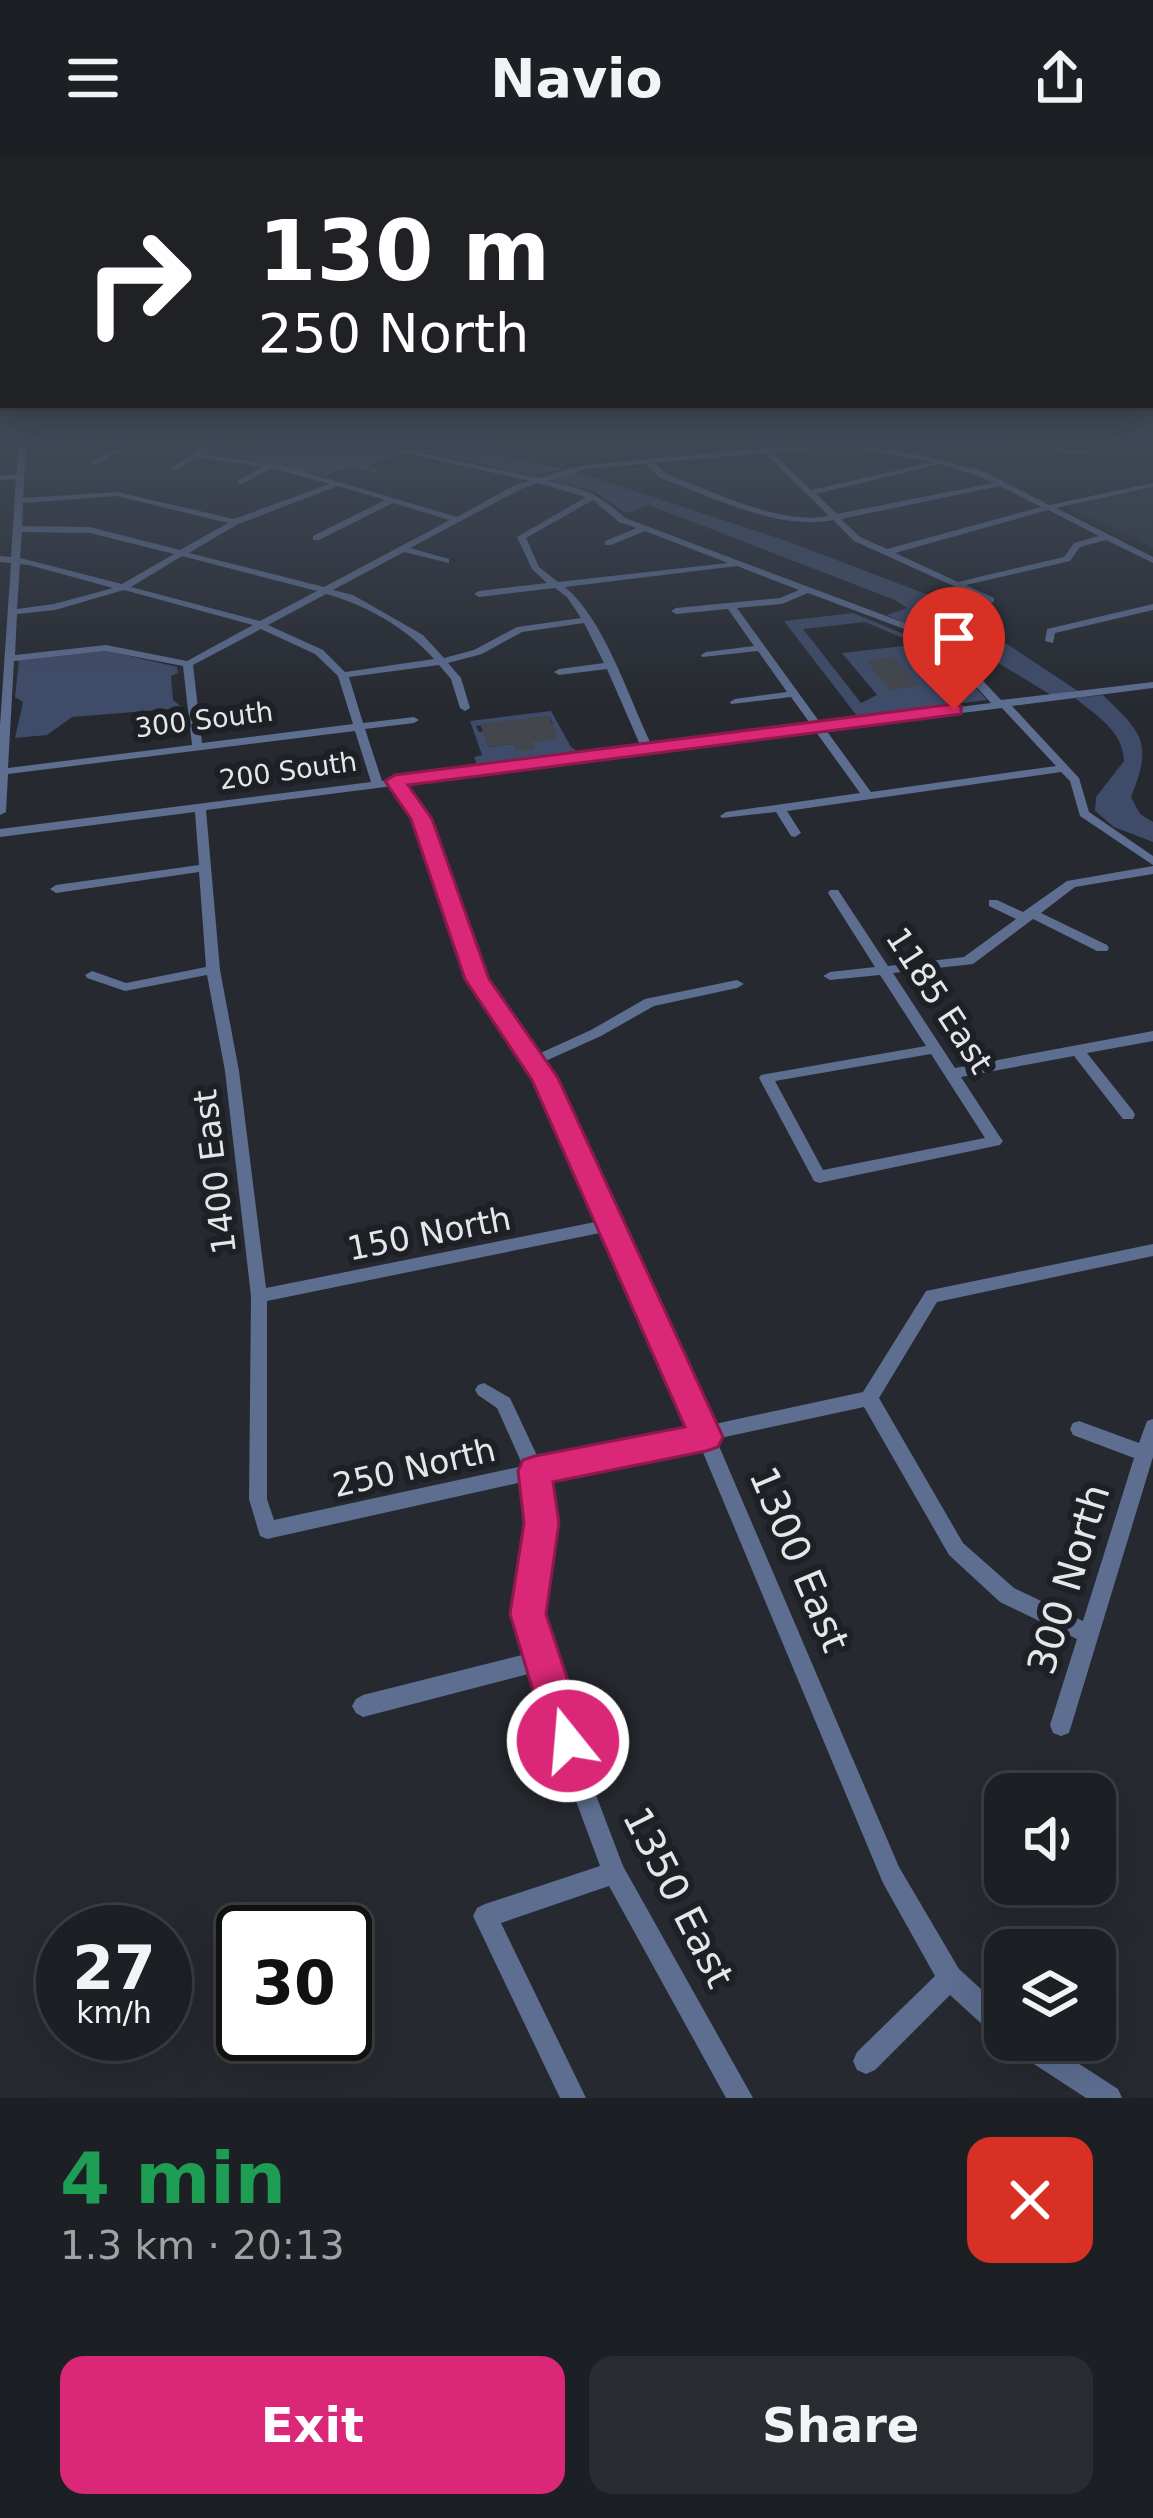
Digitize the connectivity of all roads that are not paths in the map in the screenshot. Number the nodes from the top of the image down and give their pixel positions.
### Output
1 (16, 529) joint
2 (40, 529) edge
3 (82, 529) edge
4 (224, 529) edge
5 (335, 529) edge
6 (439, 529) edge
7 (536, 529) edge
8 (643, 529) joint
9 (847, 529) edge
10 (972, 529) edge
11 (1092, 529) edge
12 (1108, 537) junction
13 (316, 538) dead end
14 (608, 543) dead end
15 (403, 549) junction
16 (182, 553) junction
17 (884, 553) junction
18 (16, 559) junction
19 (0, 560) edge
20 (1153, 560) edge
21 (446, 561) dead end
22 (736, 564) junction
23 (959, 584) junction
24 (558, 586) junction
25 (122, 588) junction
26 (326, 590) junction
27 (806, 590) junction
28 (479, 594) dead end
29 (991, 600) dead end
30 (731, 607) junction
31 (1153, 607) edge
32 (1139, 610) junction
33 (676, 611) dead end
34 (1153, 618) edge
35 (8, 620) edge
36 (586, 620) junction
37 (259, 624) junction
38 (1050, 641) dead end
39 (761, 648) junction
40 (706, 655) dead end
41 (10, 658) junction
42 (444, 662) junction
43 (188, 664) junction
44 (611, 665) junction
45 (559, 672) dead end
46 (344, 675) junction
47 (4, 685) edge
48 (1153, 685) edge
49 (794, 694) junction
50 (735, 702) dead end
51 (1001, 704) junction
52 (465, 708) dead end
53 (414, 719) dead end
54 (362, 725) junction
55 (818, 727) junction
56 (2, 730) edge
57 (197, 745) junction
58 (648, 750) junction
59 (1064, 769) junction
60 (0, 771) edge
61 (395, 781) junction
62 (377, 783) junction
63 (868, 796) junction
64 (200, 807) junction
65 (779, 808) junction
66 (0, 812) edge
67 (726, 816) dead end
68 (0, 833) edge
69 (795, 833) dead end
70 (1153, 861) edge
71 (204, 868) junction
72 (1153, 870) edge
73 (56, 889) dead end
74 (834, 892) dead end
75 (993, 903) dead end
76 (1026, 915) junction
77 (1102, 948) dead end
78 (883, 968) junction
79 (213, 970) junction
80 (92, 975) dead end
81 (830, 976) dead end
82 (737, 984) dead end
83 (1153, 1036) edge
84 (935, 1048) junction
85 (1077, 1050) junction
86 (534, 1061) junction
87 (952, 1074) junction
88 (1128, 1115) dead end
89 (610, 1225) junction
90 (1153, 1250) edge
91 (259, 1296) junction
92 (484, 1390) dead end
93 (869, 1398) junction
94 (1153, 1427) edge
95 (1079, 1429) dead end
96 (706, 1437) junction
97 (1144, 1453) junction
98 (535, 1471) junction
99 (267, 1530) joint
100 (1088, 1633) junction
101 (543, 1660) junction
102 (363, 1706) dead end
103 (1061, 1725) dead end
104 (614, 1873) junction
105 (950, 1978) junction
106 (984, 2009) edge
107 (866, 2061) dead end
108 (1052, 2061) edge
109 (573, 2098) edge
110 (740, 2098) edge
111 (1108, 2098) edge

1 - 2 street
1 - 18 street
3 - 16 street
4 - 16 street
5 - 13 street
6 - 15 street
7 - 24 street
8 - 14 street
8 - 22 street
9 - 17 street
10 - 17 street
11 - 12 street
12 - 20 street
12 - 23 street
15 - 21 street
15 - 26 street
16 - 25 street
16 - 26 street
17 - 23 street
18 - 19 street
18 - 25 street
18 - 35 street
22 - 24 street
22 - 27 street
23 - 29 street
24 - 28 street
24 - 36 street
25 - 35 street
25 - 37 street
26 - 37 street
26 - 42 street
27 - 30 street
27 - 51 street
30 - 33 street
30 - 39 street
31 - 32 street
32 - 34 street
32 - 38 street
35 - 41 street
36 - 42 street
36 - 44 street
37 - 43 street
37 - 46 street
39 - 40 street
39 - 49 street
41 - 43 street
41 - 47 street
42 - 46 street
42 - 52 street
43 - 57 street
44 - 45 street
44 - 58 street
46 - 54 street
47 - 56 street
48 - 51 street, 200 South
49 - 50 street
49 - 55 street
51 - 55 street, 200 South
51 - 59 street
53 - 54 street, 300 South
54 - 57 street, 300 South
54 - 62 street
55 - 58 street, 200 South
55 - 63 street
56 - 60 street
57 - 60 street, 300 South
58 - 61 street, 200 South
59 - 63 street
59 - 70 street
60 - 66 street
61 - 62 street, 200 South
61 - 86 street, 1300 East
62 - 64 street, 200 South
63 - 65 street
64 - 68 street, 200 South
64 - 71 street, 1400 East
65 - 67 street
65 - 69 street
71 - 73 street
71 - 79 street, 1400 East
72 - 76 street
74 - 78 street, 1185 East
75 - 76 street
76 - 77 street
76 - 78 street
78 - 81 street
78 - 84 street, 1185 East
79 - 80 street
79 - 91 street, 1400 East
82 - 86 street
83 - 85 street
84 - 87 street, 1185 East
84 - 87 street, 1185 East
85 - 87 street
85 - 88 street
86 - 89 street, 1300 East
89 - 91 street, 150 North
89 - 96 street, 1300 East
90 - 93 street
91 - 99 street, 1400 East
92 - 98 street, 1350 East
93 - 96 street, 250 North
93 - 100 street
94 - 97 street, 300 North
95 - 97 street, 300 North
96 - 98 street, 250 North
96 - 105 street, 1300 East
97 - 100 street, 300 North
98 - 99 street, 250 North
98 - 101 street, 1350 East
100 - 103 street, 300 North
101 - 102 street
101 - 104 street, 1350 East
104 - 109 street
104 - 110 street, 1350 East
105 - 106 street, 1300 East
105 - 107 street
108 - 111 street

